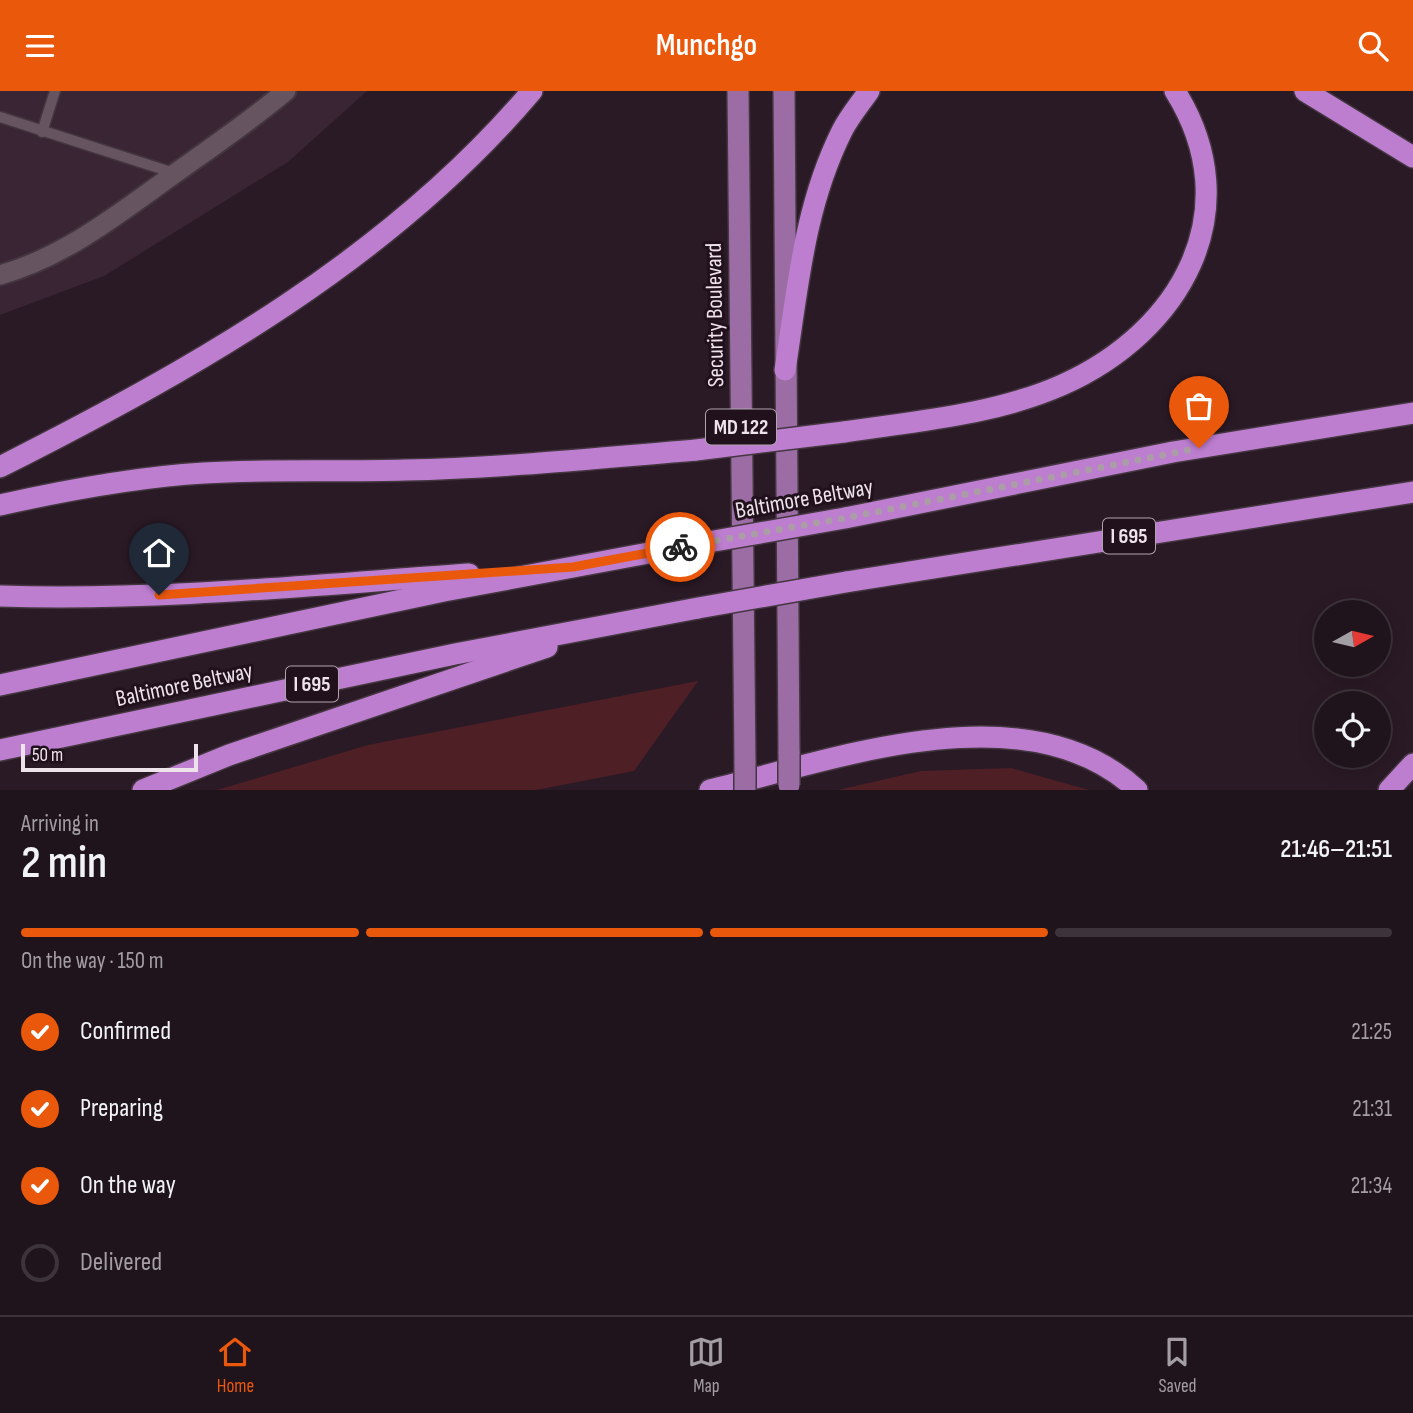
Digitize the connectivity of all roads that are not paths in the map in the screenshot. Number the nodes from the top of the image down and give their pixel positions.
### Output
1 (55, 91) edge
2 (286, 91) edge
3 (532, 91) edge
4 (738, 91) edge
5 (784, 91) edge
6 (869, 91) edge
7 (1175, 91) edge
8 (1305, 91) edge
9 (0, 117) edge
10 (42, 132) junction
11 (1413, 157) edge
12 (174, 174) junction
13 (0, 275) edge
14 (785, 370) junction
15 (1413, 413) edge
16 (0, 467) edge
17 (1413, 492) edge
18 (0, 505) edge
19 (573, 567) junction
20 (0, 596) edge
21 (624, 621) junction
22 (0, 685) edge
23 (0, 750) edge
24 (1413, 764) edge
25 (789, 788) edge
26 (143, 790) edge
27 (709, 790) edge
28 (744, 790) edge
29 (1137, 790) edge
30 (1389, 790) edge

1 - 10 lane
2 - 12 street
3 - 16 highway
4 - 28 main road, Security Boulevard / MD 122, bridge
5 - 14 main road, MD 122
6 - 14 highway
7 - 18 highway, bridge
8 - 11 highway
9 - 10 lane
10 - 12 lane
12 - 13 street
14 - 25 main road, MD 122, bridge
15 - 19 highway, Baltimore Beltway, bridge
17 - 21 highway, Baltimore Beltway / I 695, bridge
19 - 20 highway
19 - 22 highway, Baltimore Beltway
21 - 23 highway, Baltimore Beltway / I 695
21 - 26 highway
24 - 30 highway
27 - 29 highway

